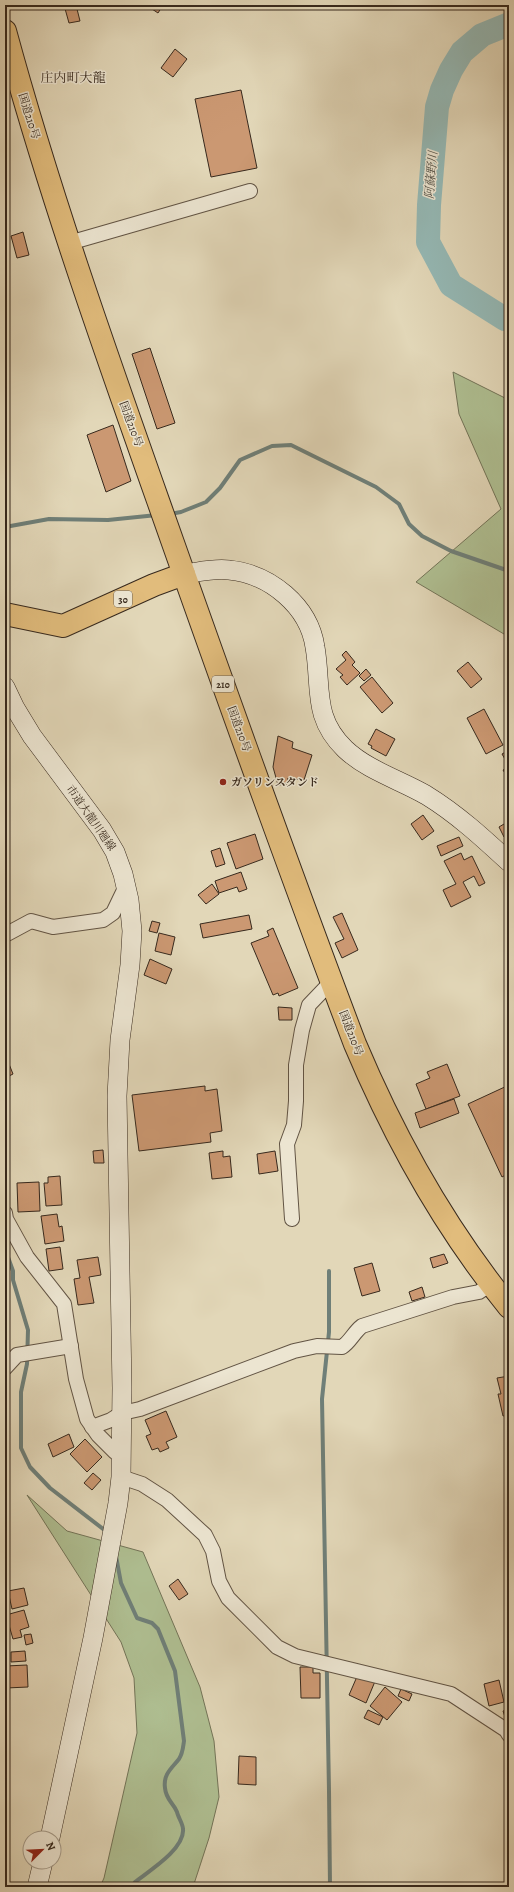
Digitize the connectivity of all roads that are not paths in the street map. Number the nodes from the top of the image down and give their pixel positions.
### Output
1 (5, 31) edge
2 (250, 191) dead end
3 (69, 243) junction
4 (184, 574) junction
5 (5, 614) edge
6 (5, 686) edge
7 (509, 862) edge
8 (126, 886) junction
9 (5, 935) edge
10 (331, 982) junction
11 (5, 1213) edge
12 (292, 1219) dead end
13 (501, 1293) edge
14 (71, 1346) junction
15 (5, 1368) edge
16 (122, 1413) junction
17 (92, 1427) junction
18 (122, 1453) junction
19 (120, 1486) junction
20 (509, 1735) edge
21 (52, 1830) edge
22 (41, 1870) edge
23 (37, 1887) edge

1 - 3 main road, 国道210号 / 210
2 - 3 street
3 - 4 main road, 国道210号 / 210
4 - 5 main road, 30
4 - 7 street
4 - 10 main road, 国道210号 / 210
6 - 8 street, 市道大龍川廻線
8 - 9 street
8 - 16 street, 市道大龍川廻線
10 - 12 street
10 - 13 main road, 国道210号 / 210
11 - 14 street
13 - 16 street
14 - 15 street
14 - 17 street
16 - 17 street
16 - 18 street, 市道大龍川廻線
17 - 18 street
18 - 19 street, 市道大龍川廻線
19 - 20 street
19 - 21 street, 市道大龍川廻線
22 - 23 street

